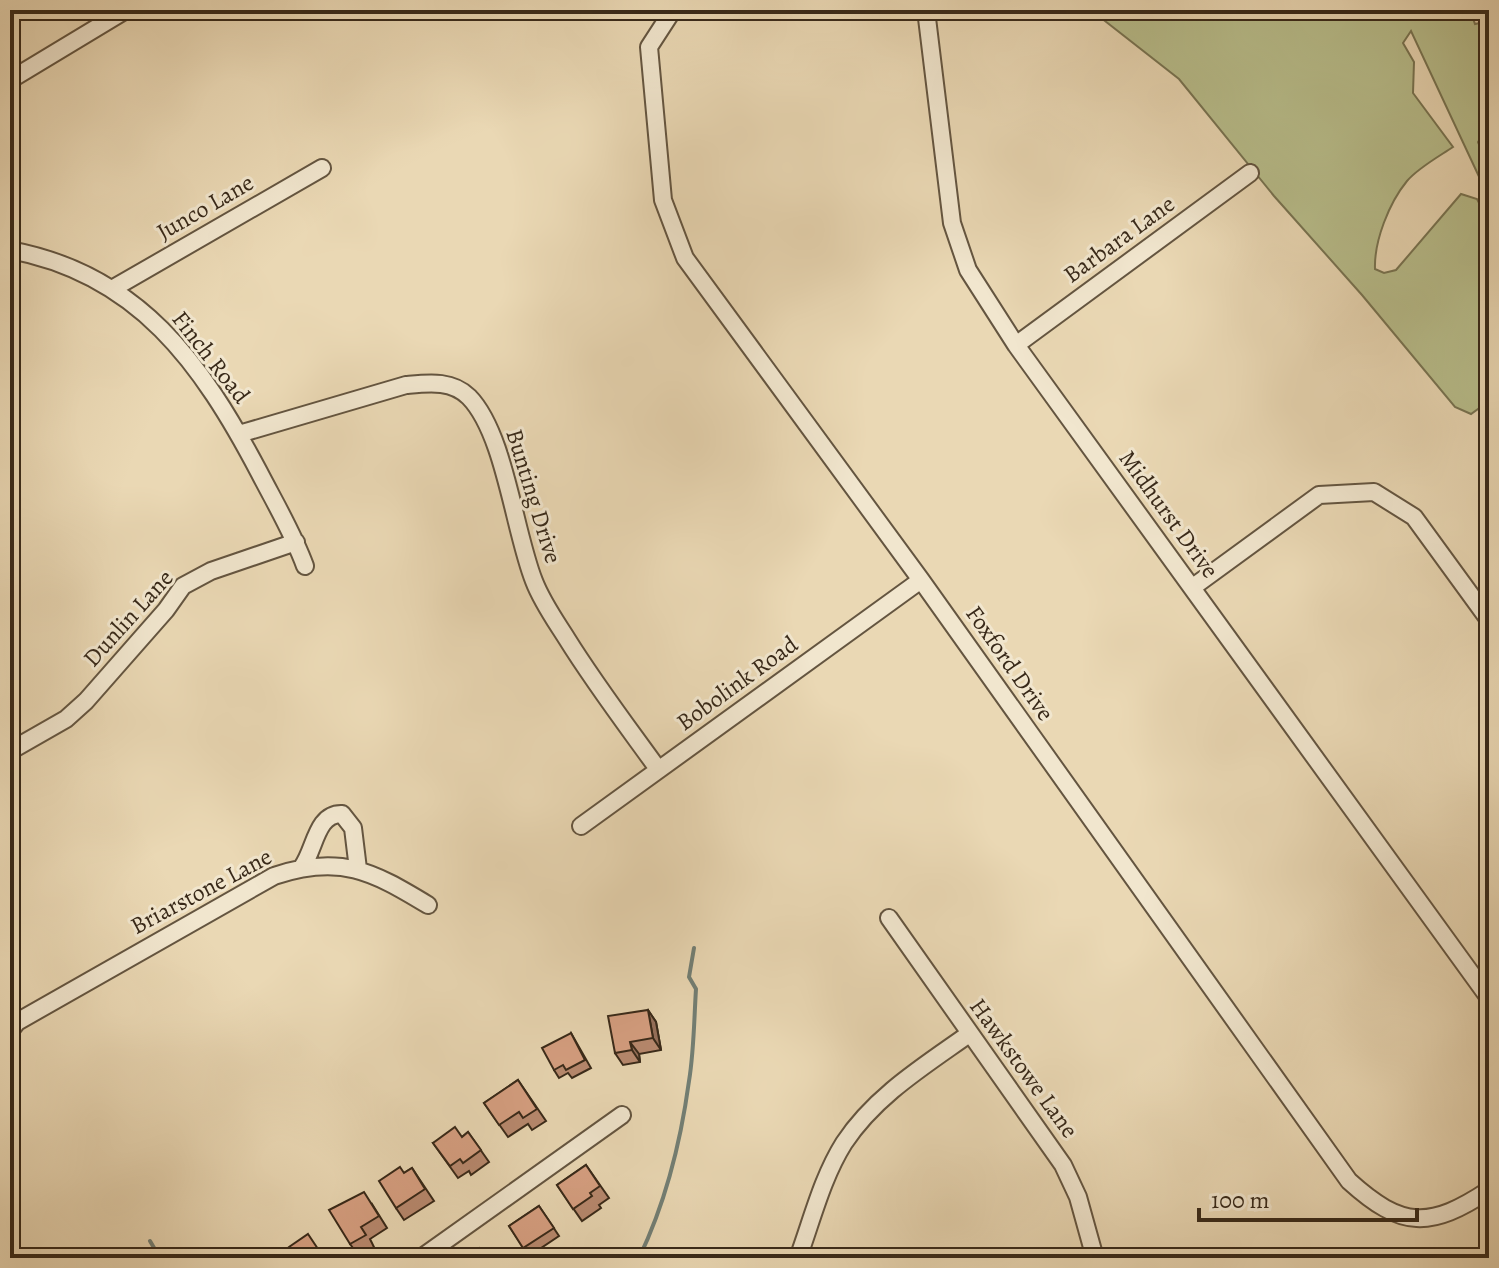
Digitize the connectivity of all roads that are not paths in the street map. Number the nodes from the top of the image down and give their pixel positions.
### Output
1 (126, 10) edge
2 (673, 10) edge
3 (926, 10) edge
4 (10, 80) edge
5 (322, 168) dead end
6 (1250, 173) dead end
7 (10, 250) edge
8 (112, 289) junction
9 (1016, 345) junction
10 (239, 434) junction
11 (296, 542) junction
12 (305, 566) dead end
13 (921, 580) junction
14 (1193, 587) junction
15 (1489, 620) edge
16 (10, 751) edge
17 (658, 769) junction
18 (581, 826) dead end
19 (302, 867) junction
20 (358, 869) junction
21 (428, 905) dead end
22 (889, 918) dead end
23 (1489, 998) edge
24 (12, 1022) edge
25 (969, 1034) junction
26 (622, 1115) dead end
27 (1489, 1190) edge
28 (422, 1258) edge
29 (798, 1258) edge
30 (1095, 1258) edge

1 - 4 street
2 - 13 street, Foxford Drive
3 - 9 street, Midhurst Drive
5 - 8 street, Junco Lane
6 - 9 street, Barbara Lane
7 - 8 street, Finch Road
8 - 10 street, Finch Road
9 - 14 street, Midhurst Drive
10 - 11 street, Finch Road
10 - 17 street, Bunting Drive
11 - 12 street, Finch Road
11 - 16 street, Dunlin Lane
13 - 17 street, Bobolink Road
13 - 27 street, Foxford Drive
14 - 15 street
14 - 23 street, Midhurst Drive
17 - 18 street, Bobolink Road
19 - 20 street, Briarstone Lane
19 - 20 street
19 - 24 street, Briarstone Lane
20 - 21 street, Briarstone Lane
22 - 25 street, Hawkstowe Lane
25 - 29 street
25 - 30 street, Hawkstowe Lane
26 - 28 street

